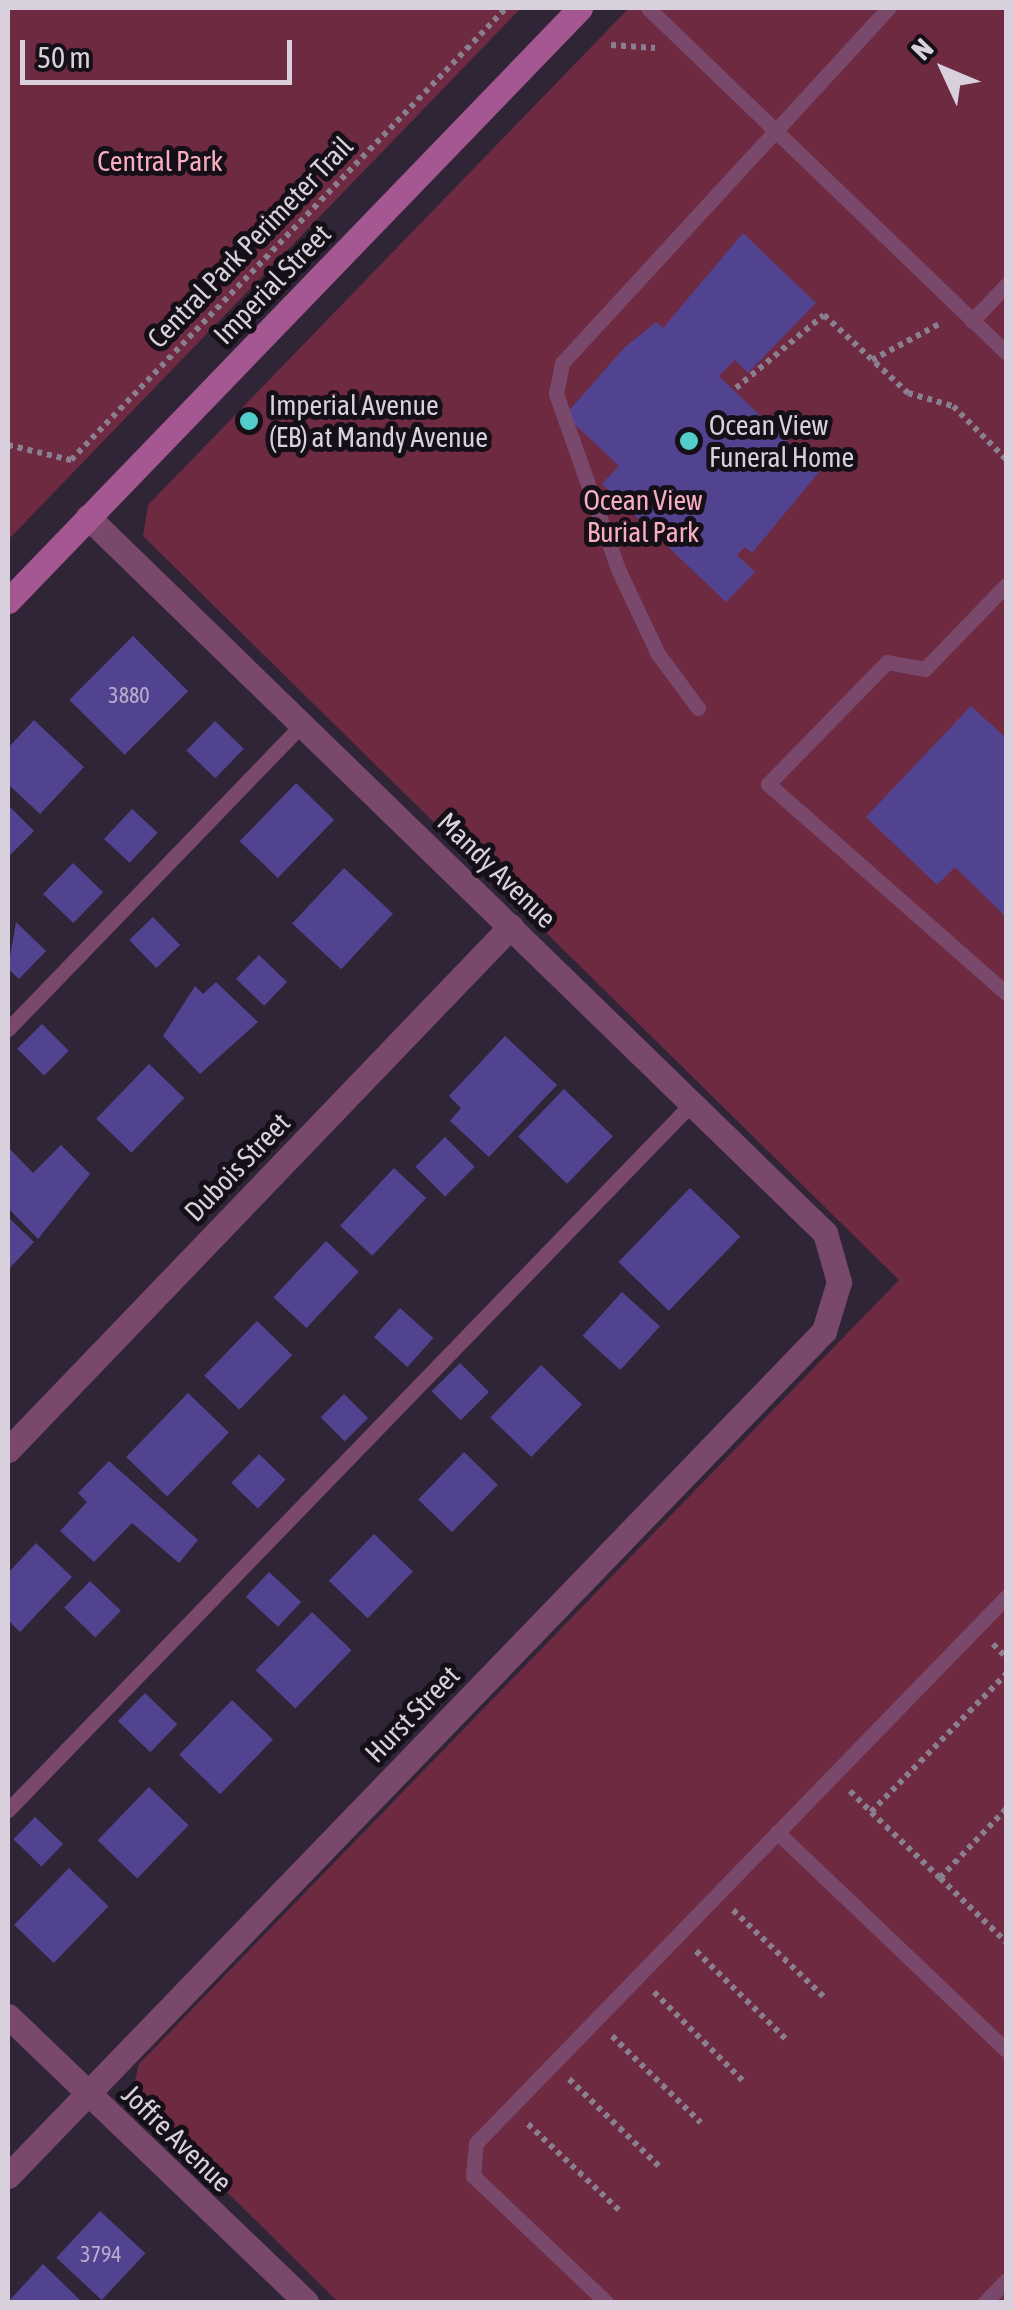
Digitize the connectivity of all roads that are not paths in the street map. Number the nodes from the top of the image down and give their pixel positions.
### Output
1 (580, 8) edge
2 (648, 8) edge
3 (888, 8) edge
4 (773, 129) junction
5 (1006, 285) edge
6 (966, 316) junction
7 (1006, 352) edge
8 (88, 517) junction
9 (1006, 585) edge
10 (8, 601) edge
11 (698, 708) dead end
12 (303, 723) junction
13 (511, 926) junction
14 (1006, 993) edge
15 (8, 1029) edge
16 (694, 1101) junction
17 (838, 1282) joint
18 (8, 1450) edge
19 (1006, 1598) edge
20 (8, 1810) edge
21 (778, 1832) junction
22 (8, 2016) edge
23 (1006, 2050) edge
24 (88, 2093) junction
25 (8, 2176) edge
26 (1006, 2280) edge
27 (292, 2298) edge
28 (606, 2302) edge
29 (984, 2302) edge

1 - 8 main road, Imperial Street
2 - 4 lane
3 - 4 lane
4 - 6 lane
4 - 11 lane
5 - 6 lane
6 - 7 lane
8 - 10 main road, Imperial Street
8 - 12 street, Mandy Avenue
9 - 14 lane
12 - 13 street, Mandy Avenue
12 - 15 lane
13 - 16 street, Mandy Avenue
13 - 18 street, Dubois Street
16 - 17 street, Mandy Avenue
16 - 20 lane
17 - 24 street, Hurst Street
19 - 21 lane
21 - 23 lane
21 - 28 lane
22 - 24 street, Joffre Avenue
24 - 25 street, Hurst Street
24 - 27 street, Joffre Avenue
26 - 29 lane

